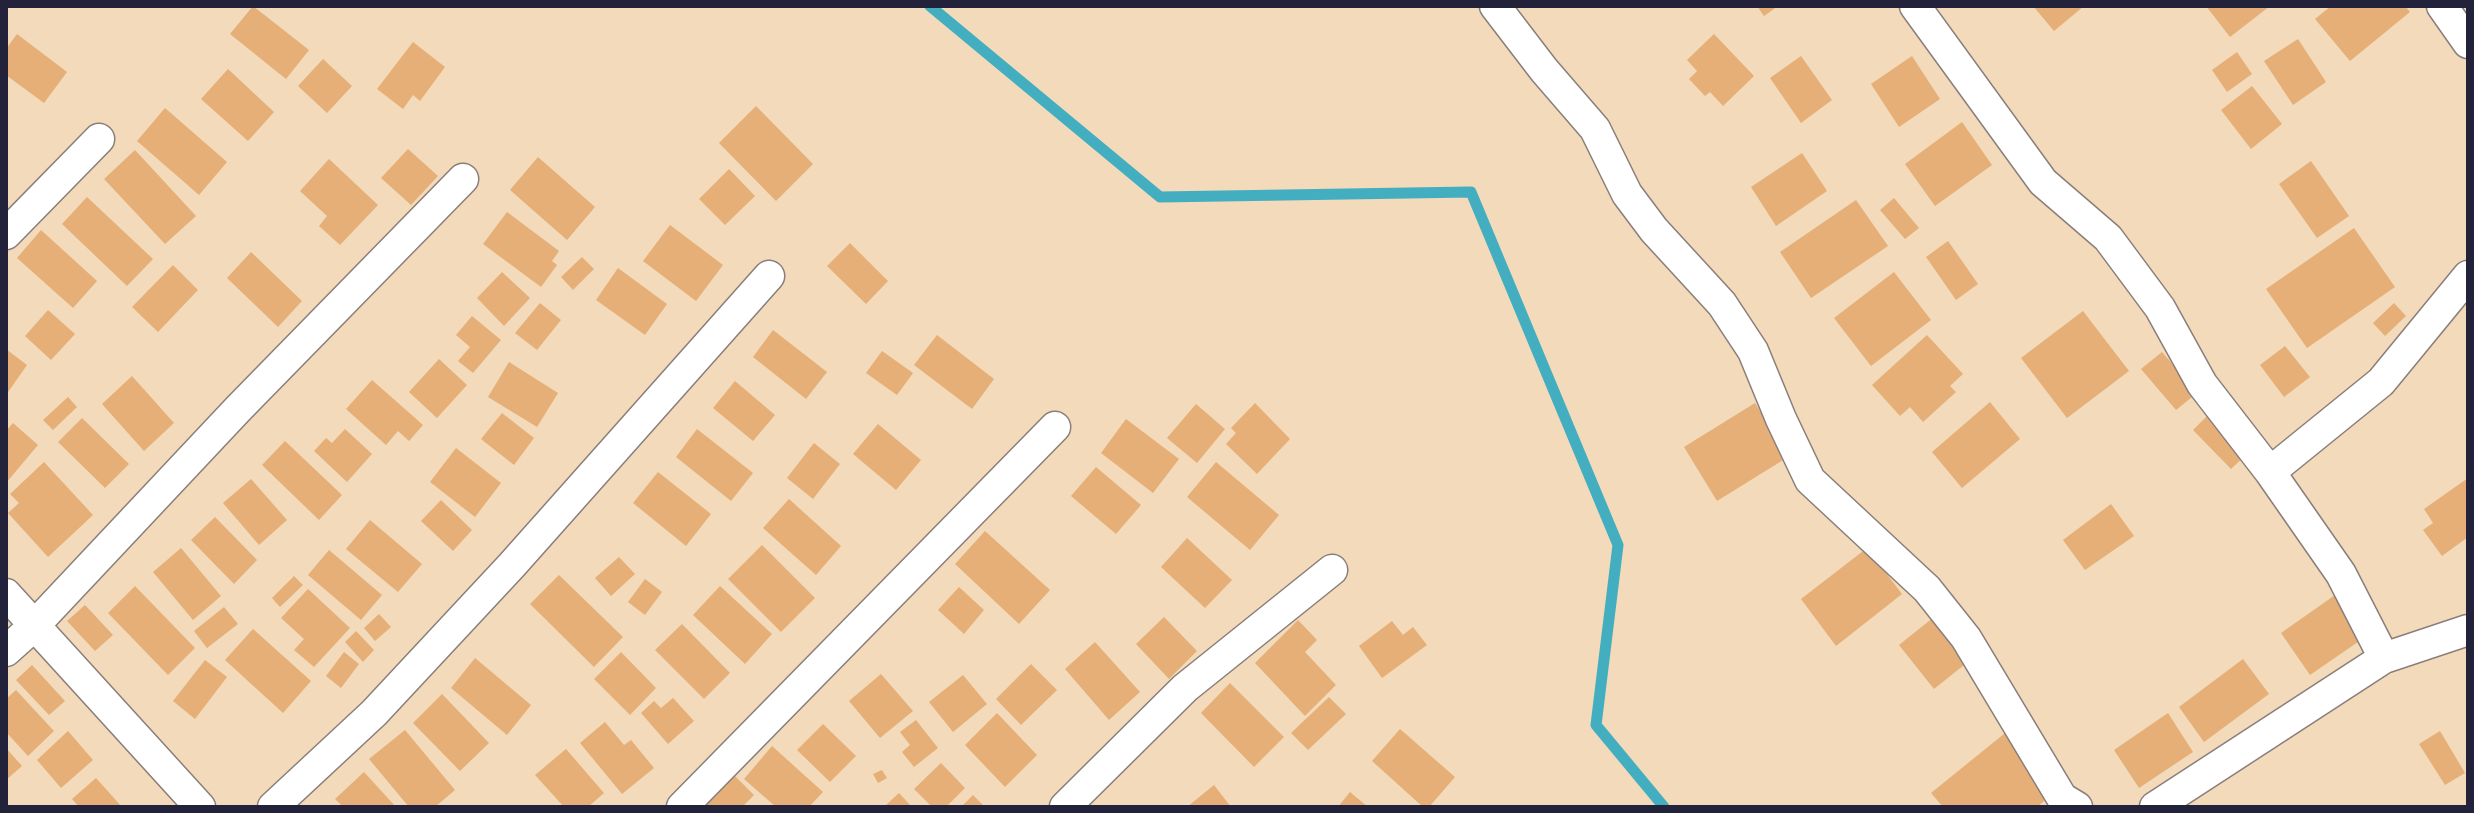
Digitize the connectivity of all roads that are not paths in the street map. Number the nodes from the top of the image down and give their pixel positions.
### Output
1 (1495, 6) edge
2 (1915, 6) edge
3 (2442, 6) edge
4 (2468, 43) edge
5 (99, 139) dead end
6 (463, 179) dead end
7 (6, 234) edge
8 (769, 276) dead end
9 (2468, 276) edge
10 (1055, 427) dead end
11 (2270, 472) junction
12 (1332, 570) dead end
13 (6, 594) edge
14 (34, 626) junction
15 (2468, 630) edge
16 (6, 651) edge
17 (2384, 658) junction
18 (200, 807) edge
19 (273, 807) edge
20 (682, 807) edge
21 (1065, 807) edge
22 (2077, 807) edge
23 (2155, 807) edge

1 - 22 street
2 - 11 street
3 - 4 street
5 - 7 street
6 - 14 street
8 - 19 street
9 - 11 street
10 - 20 street
11 - 17 street
12 - 21 street
13 - 14 street
14 - 16 street
14 - 18 street
15 - 17 street
17 - 23 street

